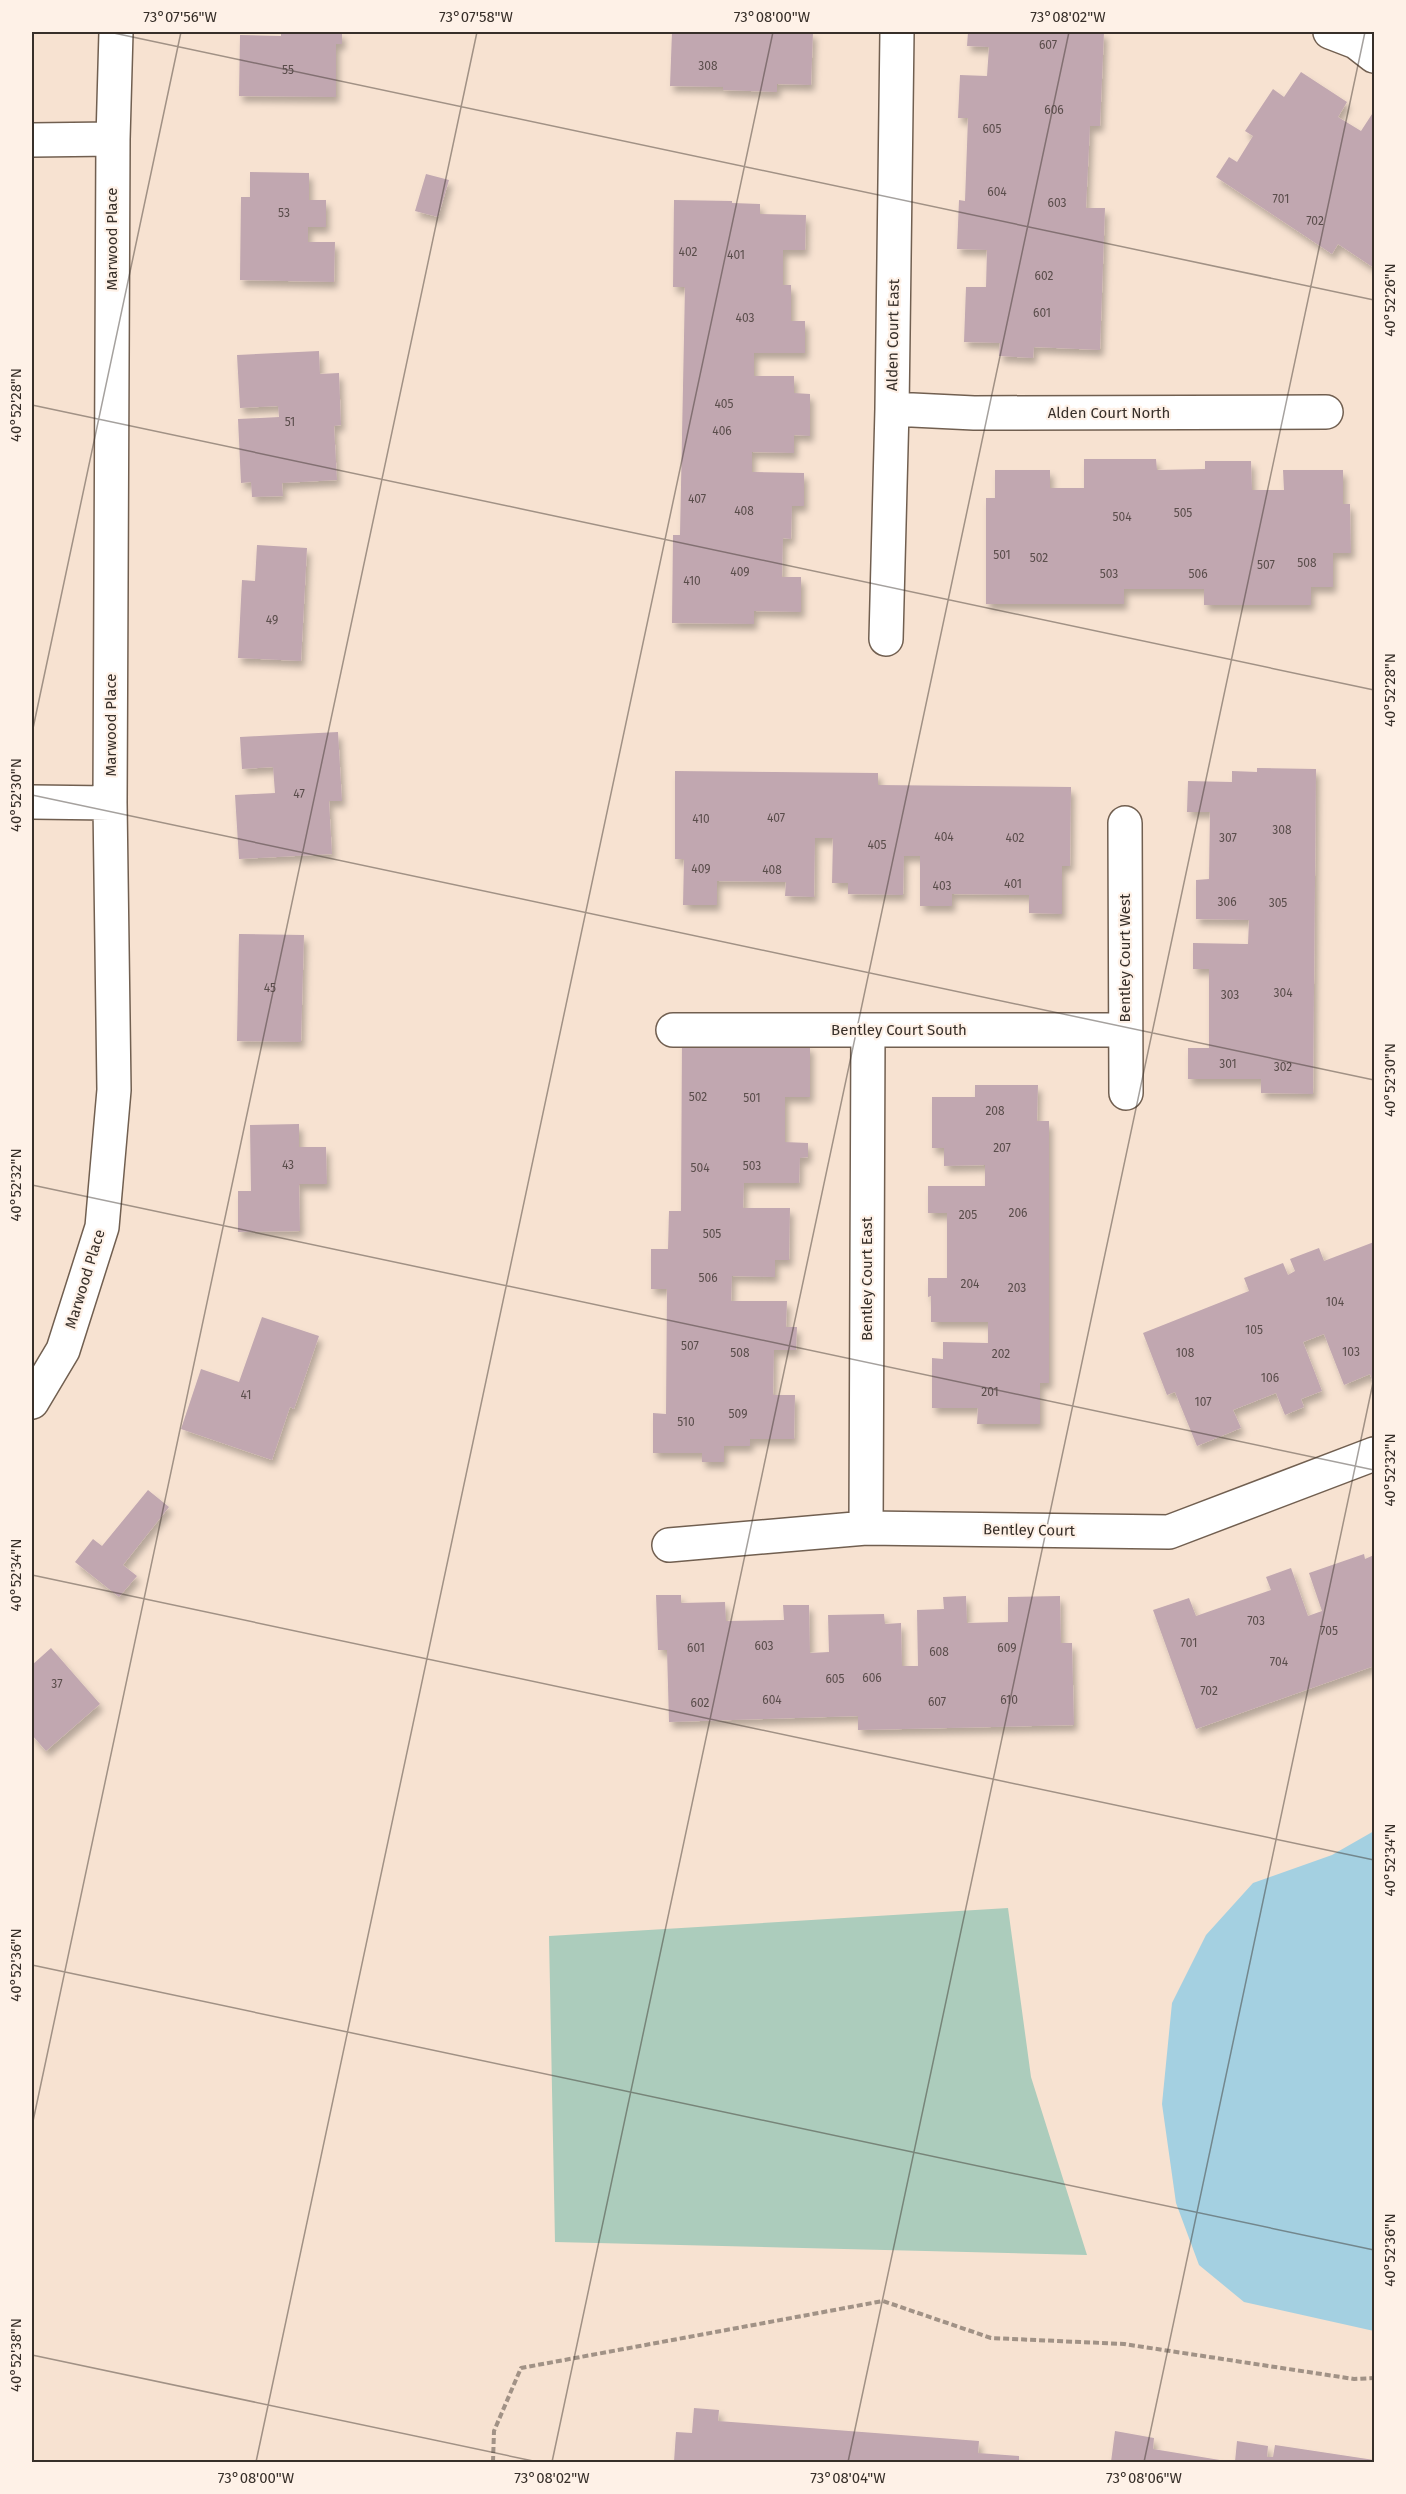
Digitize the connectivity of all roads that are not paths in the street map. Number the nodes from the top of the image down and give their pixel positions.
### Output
1 (116, 32) edge
2 (897, 32) edge
3 (1330, 32) edge
4 (1374, 56) edge
5 (113, 139) junction
6 (32, 140) edge
7 (892, 409) junction
8 (1326, 412) dead end
9 (886, 639) dead end
10 (32, 802) edge
11 (110, 803) junction
12 (1125, 823) dead end
13 (673, 1030) dead end
14 (868, 1030) junction
15 (1125, 1030) junction
16 (1126, 1093) dead end
17 (32, 1402) edge
18 (1374, 1454) edge
19 (866, 1528) junction
20 (669, 1545) dead end

1 - 5 street, Marwood Place
2 - 7 street, Alden Court East
3 - 4 street
5 - 6 street
5 - 11 street, Marwood Place
7 - 8 street, Alden Court North
7 - 9 street, Alden Court East
10 - 11 street
11 - 17 street, Marwood Place
12 - 15 street, Bentley Court West
13 - 14 street, Bentley Court South
14 - 15 street, Bentley Court South
14 - 19 street, Bentley Court East
15 - 16 street, Bentley Court West
18 - 19 street, Bentley Court
19 - 20 street, Bentley Court

